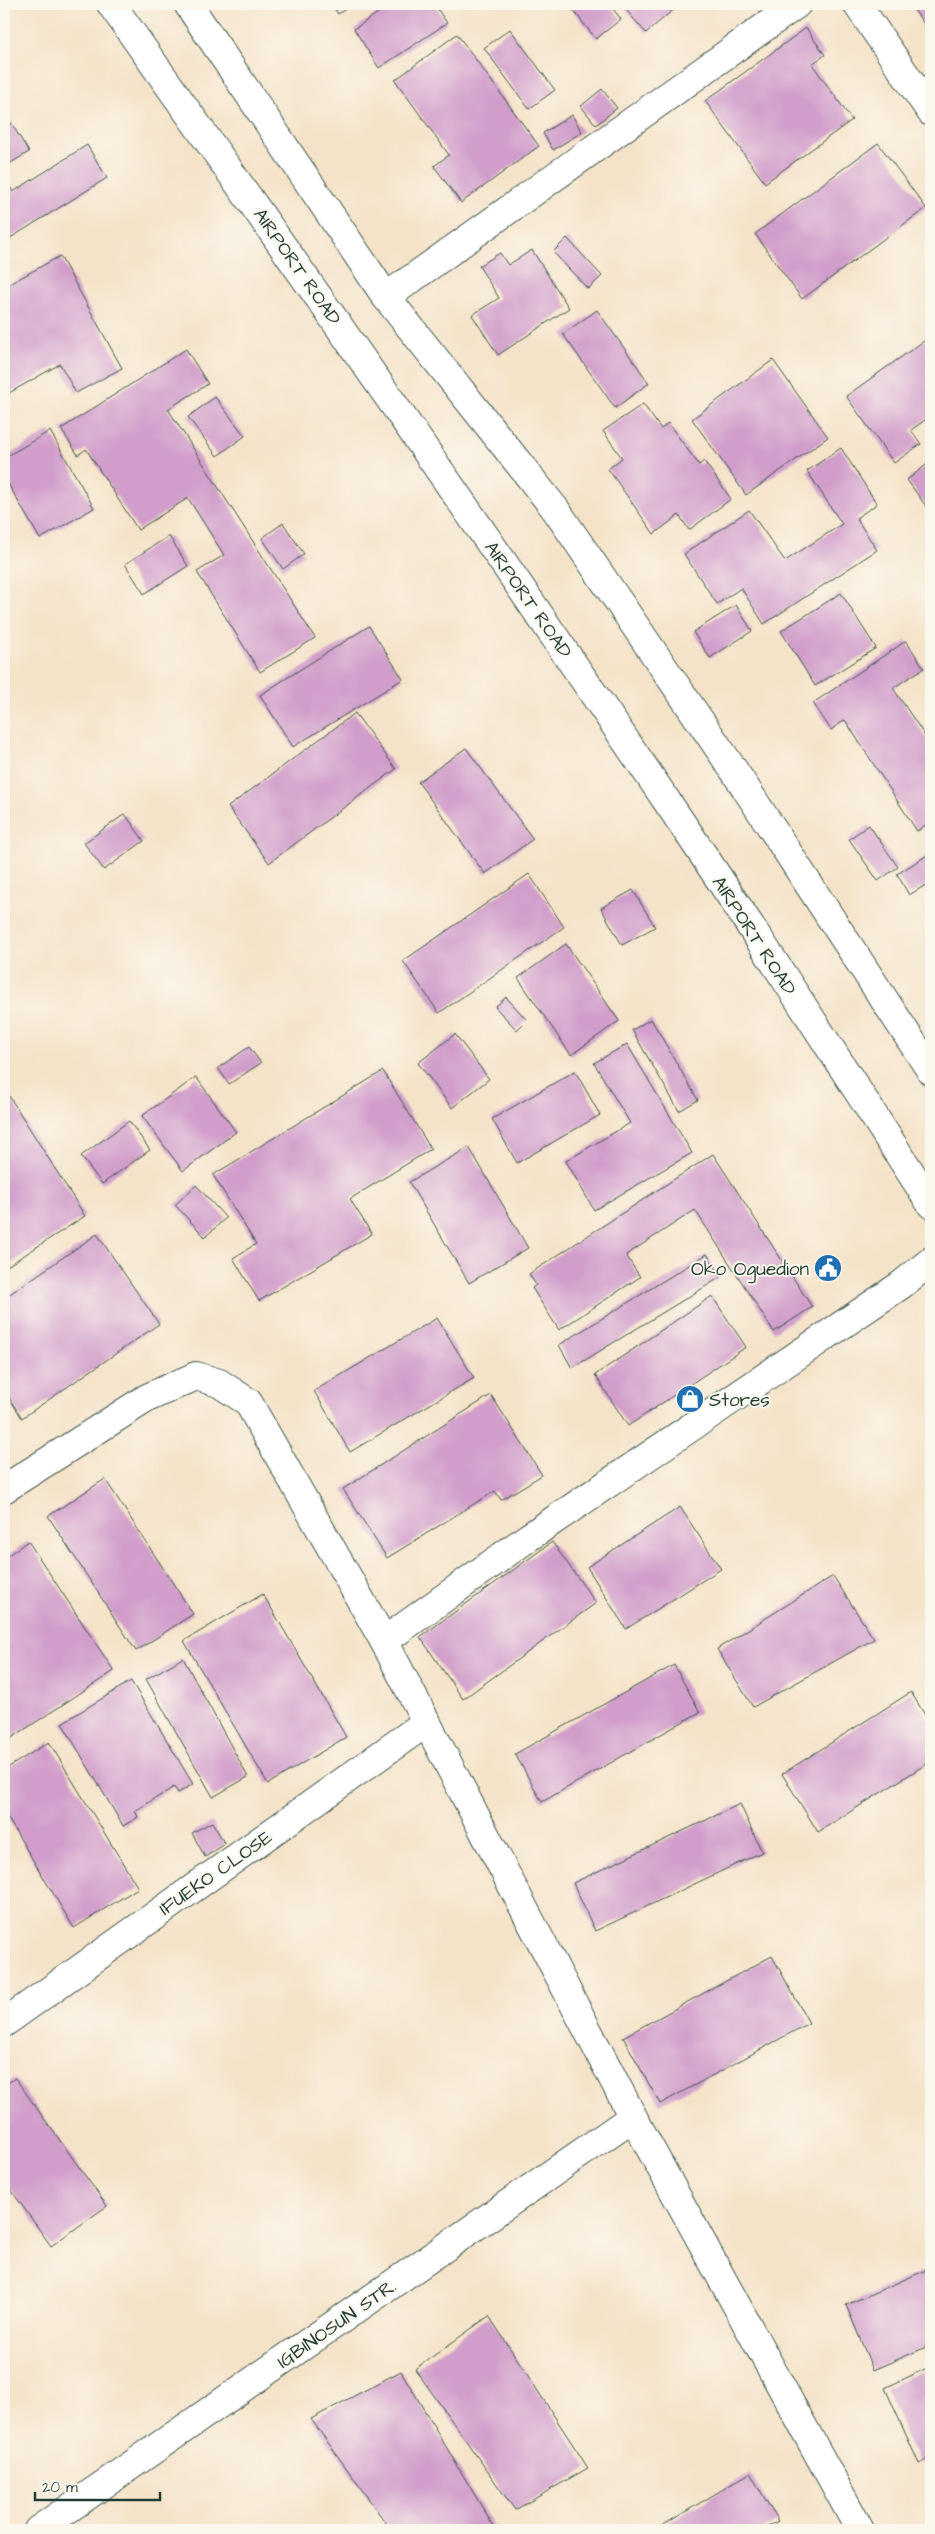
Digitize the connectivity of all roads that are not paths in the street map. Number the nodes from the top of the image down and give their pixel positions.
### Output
1 (112, 4) edge
2 (188, 4) edge
3 (797, 4) edge
4 (857, 4) edge
5 (931, 112) edge
6 (386, 297) junction
7 (931, 1071) edge
8 (931, 1204) edge
9 (931, 1261) edge
10 (4, 1488) edge
11 (384, 1641) junction
12 (427, 1722) junction
13 (4, 2023) edge
14 (633, 2117) junction
15 (851, 2527) edge
16 (38, 2530) edge

1 - 8 street, AIRPORT ROAD
2 - 6 street
3 - 6 street
4 - 5 street
6 - 7 street
9 - 11 street
10 - 11 street
11 - 12 street
12 - 13 street, IFUEKO CLOSE
12 - 14 street
14 - 15 street
14 - 16 street, IGBINOSUN STR.

